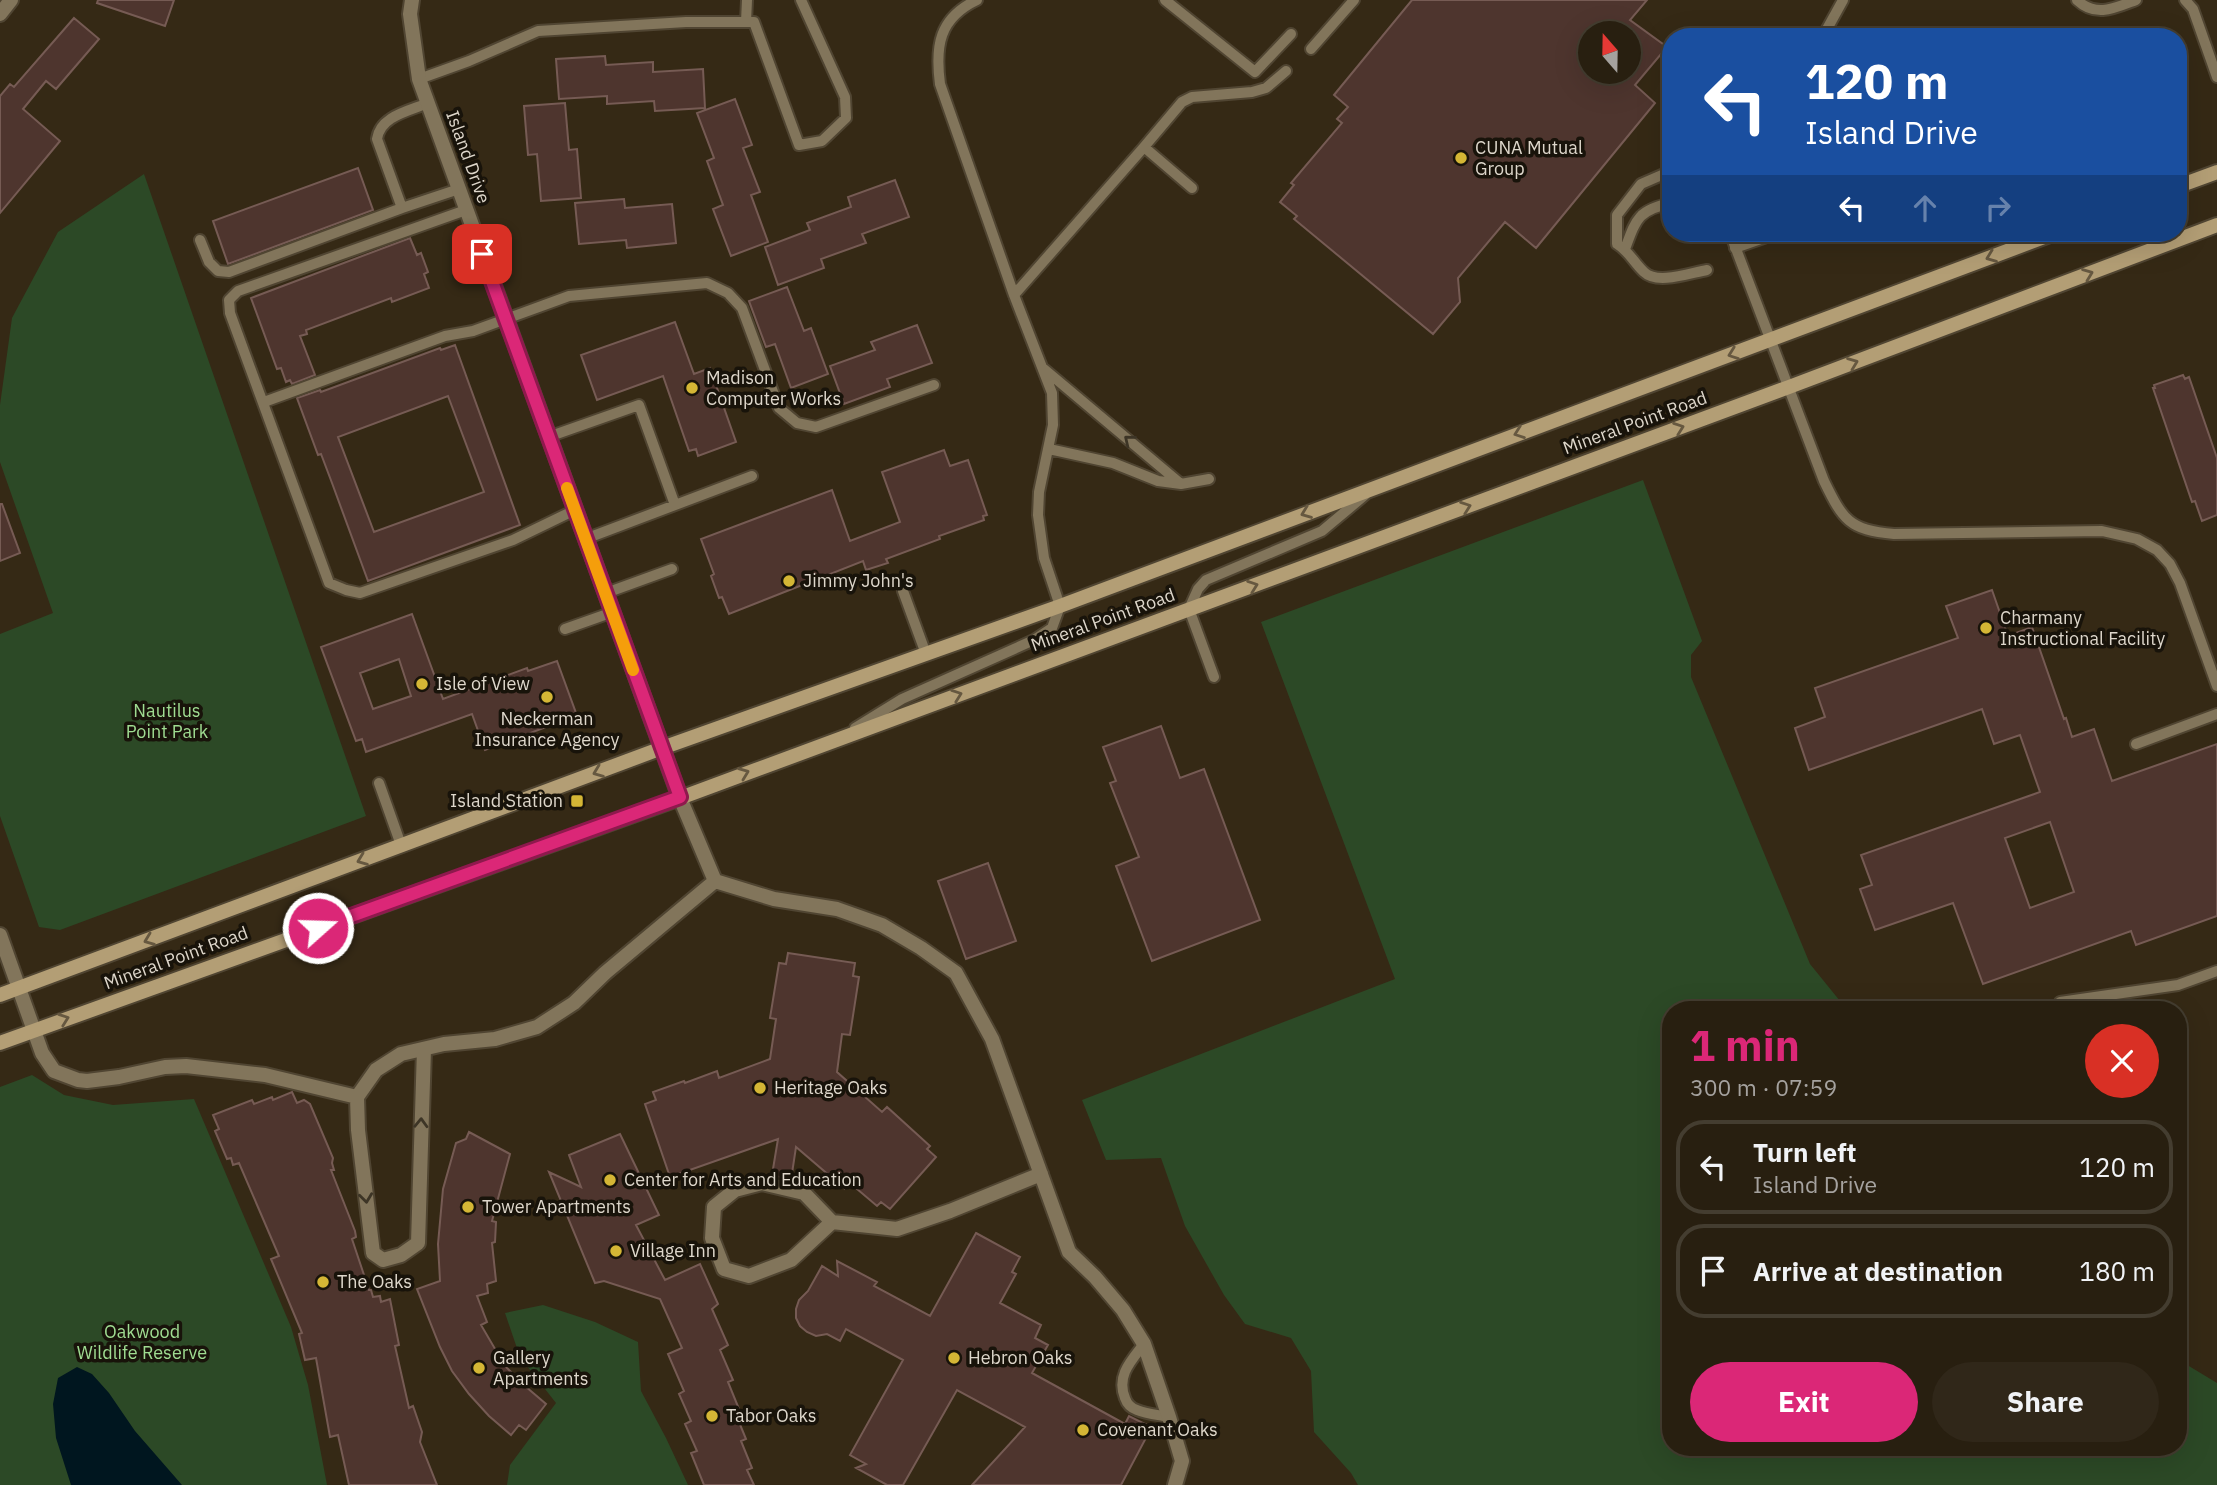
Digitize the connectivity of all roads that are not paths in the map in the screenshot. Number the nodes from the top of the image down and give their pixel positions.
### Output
1 (11, 0) edge
2 (412, 0) edge
3 (747, 0) edge
4 (801, 0) edge
5 (978, 0) edge
6 (1166, 0) edge
7 (1354, 0) edge
8 (1843, 0) edge
9 (2077, 0) edge
10 (2136, 0) edge
11 (2185, 0) edge
12 (0, 13) edge
13 (746, 22) junction
14 (1828, 28) edge
15 (1291, 34) dead end
16 (1311, 49) dead end
17 (1286, 71) dead end
18 (2217, 77) edge
19 (419, 79) junction
20 (428, 103) junction
21 (1144, 147) junction
22 (2217, 172) edge
23 (1662, 174) edge
24 (2187, 183) edge
25 (458, 188) junction
26 (1192, 188) dead end
27 (1633, 195) junction
28 (1662, 206) edge
29 (402, 208) junction
30 (466, 210) junction
31 (1646, 212) junction
32 (2217, 225) edge
33 (2187, 236) edge
34 (200, 240) dead end
35 (1733, 242) edge
36 (1752, 242) edge
37 (2031, 242) edge
38 (2172, 242) edge
39 (1735, 248) junction
40 (1625, 249) junction
41 (1707, 270) dead end
42 (1014, 295) junction
43 (506, 319) junction
44 (1770, 340) junction
45 (1041, 367) junction
46 (934, 385) dead end
47 (1789, 387) junction
48 (264, 402) junction
49 (548, 437) junction
50 (1049, 449) junction
51 (752, 476) dead end
52 (1209, 480) dead end
53 (1181, 484) junction
54 (1372, 488) junction
55 (675, 505) junction
56 (575, 510) junction
57 (585, 539) junction
58 (671, 569) dead end
59 (903, 591) dead end
60 (606, 593) junction
61 (1060, 606) junction
62 (1189, 609) junction
63 (612, 612) junction
64 (565, 629) dead end
65 (926, 653) junction
66 (1214, 677) dead end
67 (2217, 686) edge
68 (2217, 714) edge
69 (844, 736) junction
70 (2136, 744) dead end
71 (662, 748) junction
72 (379, 783) dead end
73 (680, 797) junction
74 (401, 845) junction
75 (715, 881) junction
76 (0, 935) edge
77 (2217, 971) edge
78 (19, 988) junction
79 (0, 995) edge
80 (2067, 1001) edge
81 (34, 1030) junction
82 (0, 1043) edge
83 (424, 1049) junction
84 (357, 1097) junction
85 (1041, 1174) junction
86 (832, 1222) junction
87 (1144, 1344) junction
88 (1170, 1417) junction
89 (1175, 1485) edge

1 - 12 street
2 - 19 street, Island Drive
3 - 13 lane
4 - 13 lane
5 - 42 lane
6 - 15 lane
7 - 16 lane
8 - 14 lane
9 - 10 lane
11 - 18 lane
13 - 19 lane
17 - 21 lane
19 - 20 street, Island Drive
20 - 25 street, Island Drive
20 - 29 lane
21 - 26 lane
21 - 42 lane
22 - 24 main road
23 - 27 lane
25 - 29 lane
25 - 30 street, Island Drive
27 - 31 lane
27 - 40 lane
28 - 31 lane
29 - 34 lane
30 - 43 street, Island Drive
30 - 48 lane
31 - 40 lane
33 -> 32 main road, Mineral Point Road
35 - 39 lane
36 - 39 lane
37 -> 44 main road, Mineral Point Road
47 -> 38 main road, Mineral Point Road
39 - 44 lane
40 - 41 lane
42 - 45 lane
43 - 46 lane
43 - 48 lane
43 - 49 street, Island Drive
44 - 47 lane
44 -> 54 main road, Mineral Point Road
45 - 50 lane
53 -> 45 lane
62 -> 47 main road, Mineral Point Road
47 - 67 lane
48 - 56 lane
49 - 55 lane
49 - 56 street, Island Drive
50 - 53 lane
50 - 61 lane
51 - 55 lane
52 - 53 lane
54 -> 61 main road, Mineral Point Road
54 - 62 lane
55 - 57 lane
56 - 57 street, Island Drive
57 - 60 street, Island Drive
58 - 60 lane
59 - 65 lane
60 - 63 street, Island Drive
61 - 65 main road, Mineral Point Road
61 - 69 lane
62 - 66 lane
69 -> 62 main road, Mineral Point Road
63 - 64 lane
63 - 71 street, Island Drive
65 - 71 main road, Mineral Point Road
68 - 70 lane
73 -> 69 main road, Mineral Point Road
71 - 73 street, Island Drive
71 -> 74 main road, Mineral Point Road
72 - 74 lane
73 - 75 street, Island Drive
81 -> 73 main road, Mineral Point Road
74 -> 78 main road, Mineral Point Road
75 - 83 street
75 - 85 street
76 - 78 street
77 - 80 lane
78 - 79 main road, Mineral Point Road
78 - 81 street
81 - 82 main road, Mineral Point Road
81 - 84 street
83 - 84 street
84 -> 83 street
85 - 86 street
85 - 87 street
86 - 86 street
87 - 88 street
87 - 88 lane
88 - 89 street

